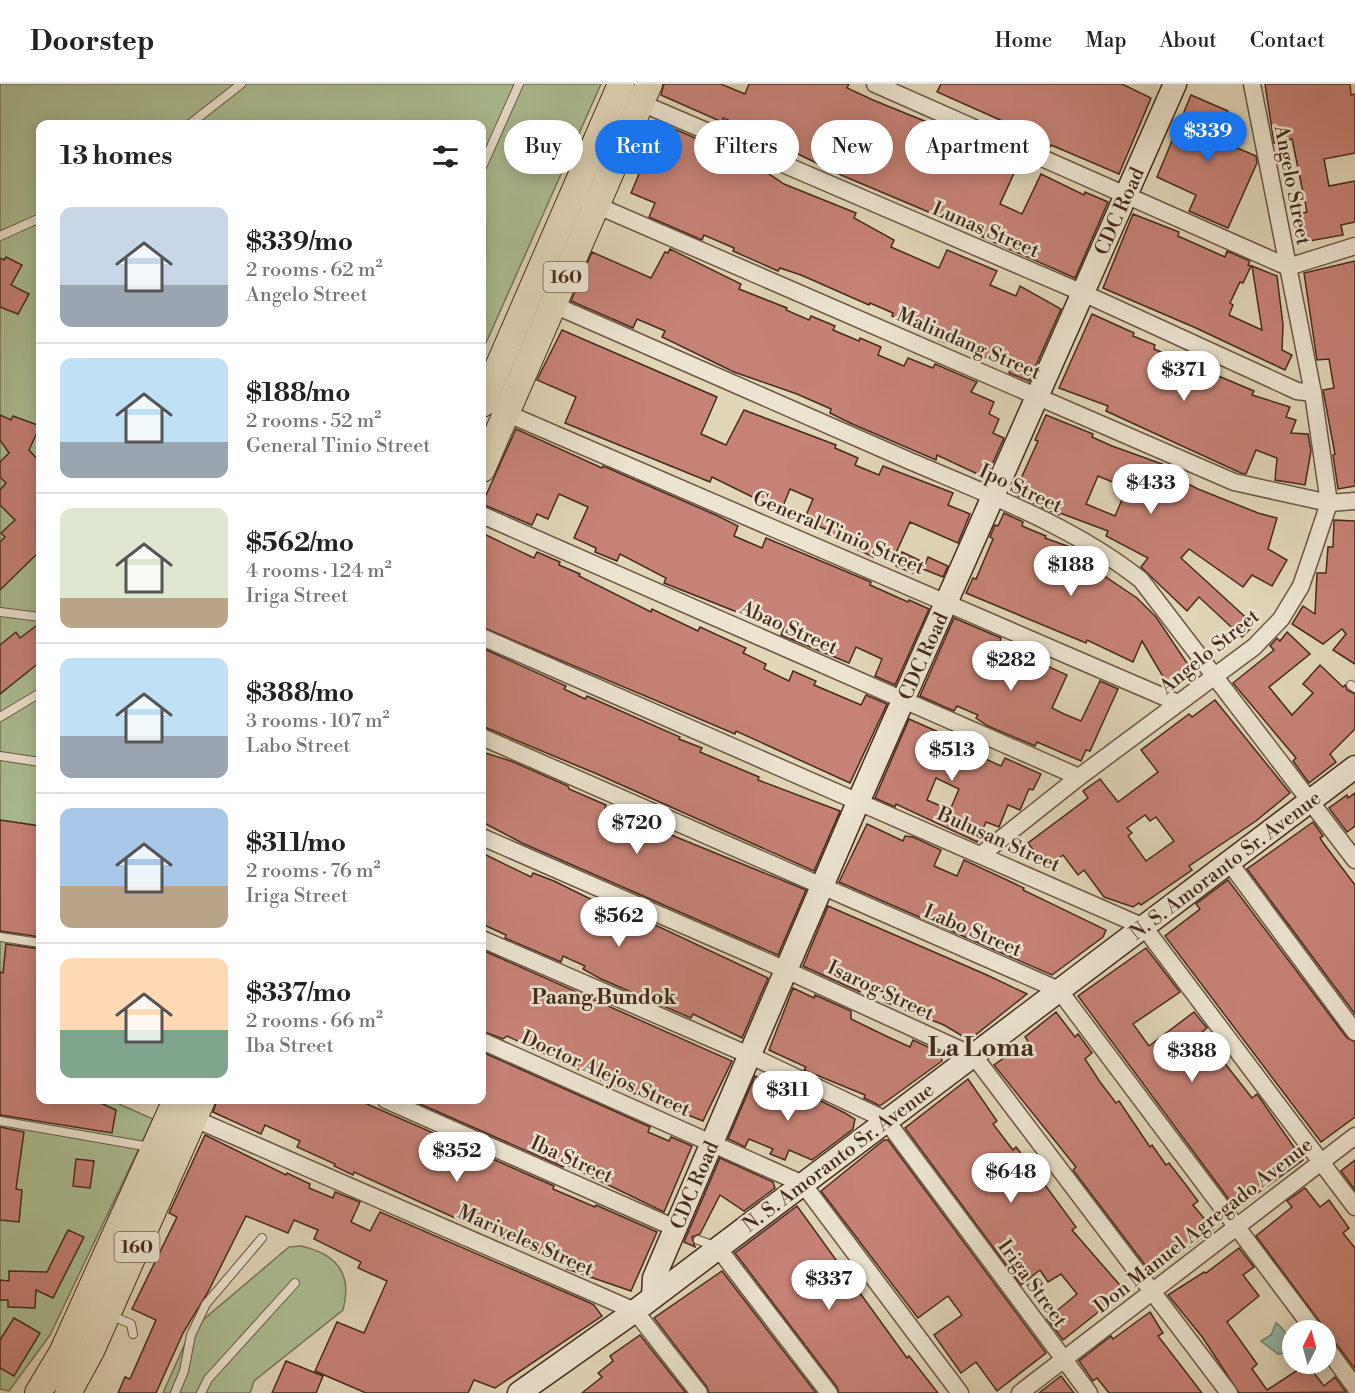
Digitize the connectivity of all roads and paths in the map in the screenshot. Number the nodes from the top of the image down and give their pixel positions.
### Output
1 (241, 84) edge
2 (519, 84) edge
3 (621, 84) edge
4 (875, 84) edge
5 (1252, 84) edge
6 (1170, 86) edge
7 (645, 93) edge
8 (195, 120) edge
9 (486, 158) edge
10 (1126, 194) junction
11 (572, 195) junction
12 (597, 206) junction
13 (36, 220) edge
14 (0, 236) edge
15 (1355, 246) edge
16 (1288, 267) junction
17 (1083, 293) junction
18 (554, 305) junction
19 (1313, 393) junction
20 (486, 395) edge
21 (1037, 395) junction
22 (486, 406) edge
23 (506, 414) junction
24 (486, 460) edge
25 (993, 497) junction
26 (1355, 501) edge
27 (1329, 503) junction
28 (486, 517) edge
29 (948, 601) junction
30 (0, 612) edge
31 (36, 616) edge
32 (486, 639) edge
33 (1215, 676) junction
34 (36, 695) edge
35 (904, 701) junction
36 (1179, 703) junction
37 (0, 717) edge
38 (486, 739) edge
39 (0, 756) edge
40 (36, 761) edge
41 (1355, 767) edge
42 (1079, 777) junction
43 (859, 800) junction
44 (1310, 800) junction
45 (486, 839) edge
46 (981, 854) junction
47 (1355, 860) edge
48 (1229, 862) junction
49 (822, 888) junction
50 (1144, 927) junction
51 (0, 937) edge
52 (486, 941) edge
53 (36, 942) edge
54 (786, 970) junction
55 (1059, 990) junction
56 (1355, 1032) edge
57 (486, 1043) edge
58 (749, 1055) junction
59 (974, 1056) junction
60 (395, 1104) edge
61 (186, 1107) edge
62 (886, 1119) junction
63 (0, 1121) edge
64 (1355, 1136) edge
65 (712, 1143) junction
66 (155, 1148) junction
67 (1320, 1161) junction
68 (803, 1184) junction
69 (1355, 1208) edge
70 (1237, 1226) junction
71 (680, 1231) junction
72 (262, 1238) dead end
73 (708, 1244) junction
74 (295, 1283) dead end
75 (1152, 1292) junction
76 (653, 1297) junction
77 (635, 1311) junction
78 (107, 1314) junction
79 (1307, 1320) edge
80 (133, 1334) dead end
81 (1063, 1359) junction
82 (1336, 1361) edge
83 (1355, 1387) edge
84 (38, 1393) edge
85 (68, 1393) edge
86 (175, 1393) edge
87 (201, 1393) edge
88 (519, 1393) edge
89 (699, 1393) edge
90 (829, 1393) edge
91 (960, 1393) edge
92 (1020, 1393) edge
93 (1089, 1393) edge
94 (1229, 1393) edge

1 - 8 lane
2 - 9 lane
3 - 11 main road, 160
4 - 10 street
5 - 16 street, Angelo Street
6 - 10 street, CDC Road
7 - 12 main road, 160
7 - 17 street, Lunas Street
10 - 16 street
10 - 17 street, CDC Road
11 - 12 street, Malindang Street
11 - 20 main road, 160
12 - 18 main road, 160
12 - 21 street, Malindang Street
13 - 14 lane
15 - 16 street
16 - 19 street, Angelo Street
17 - 19 street, Lunas Street
17 - 21 street, CDC Road
18 - 23 main road, 160
18 - 25 street, Ipo Street
19 - 27 street, Angelo Street
21 - 25 street, CDC Road
21 - 27 street, Malindang Street
22 - 23 street, General Tinio Street
23 - 24 main road, 160
23 - 29 street, General Tinio Street
25 - 29 street, CDC Road
25 - 33 street, Ipo Street
26 - 27 street, Malindang Street
27 - 33 street, Angelo Street
28 - 35 street, Abao Street
29 - 35 street, CDC Road
29 - 36 street, General Tinio Street
30 - 31 lane
32 - 43 street, Bulusan Street
33 - 36 street, Angelo Street
33 - 44 street, Ipo Street
34 - 37 lane
35 - 42 street, Abao Street
35 - 43 street, CDC Road
36 - 42 street, Angelo Street
38 - 49 street, Labo Street
39 - 40 lane
41 - 44 street, N. S. Amoranto Sr. Avenue
42 - 46 street, Angelo Street
43 - 46 street, Bulusan Street
43 - 49 street, CDC Road
44 - 47 street, Ipo Street
44 - 48 street, N. S. Amoranto Sr. Avenue
45 - 54 street, Isarog Street
46 - 50 street, Bulusan Street
48 - 50 street, N. S. Amoranto Sr. Avenue
48 - 56 street
49 - 54 street, CDC Road
49 - 55 street, Labo Street
50 - 55 street, N. S. Amoranto Sr. Avenue
50 - 67 street, Bulusan Street
51 - 53 lane
52 - 58 street, Iriga Street
54 - 58 street, CDC Road
54 - 59 street, Isarog Street
55 - 59 street, N. S. Amoranto Sr. Avenue
55 - 70 street, Labo Street
57 - 65 street, Doctor Alejos Street
58 - 62 street, Iriga Street
58 - 65 street, CDC Road
59 - 62 street, N. S. Amoranto Sr. Avenue
59 - 75 street, Isarog Street
60 - 71 street, Iba Street
61 - 66 main road, 160
61 - 77 street, Mariveles Street
61 - 78 main road, 160
62 - 68 street, N. S. Amoranto Sr. Avenue
62 - 81 street, Iriga Street
63 - 66 lane
64 - 67 street, Don Manuel Agregado Avenue
65 - 68 street, Doctor Alejos Street
65 - 71 street, CDC Road
66 - 84 main road, 160
67 - 69 street, Bulusan Street
67 - 70 street, Don Manuel Agregado Avenue
68 - 73 street, N. S. Amoranto Sr. Avenue
68 - 91 street, Doctor Alejos Street
70 - 75 street, Don Manuel Agregado Avenue
70 - 79 street, Labo Street
71 - 76 street, CDC Road
72 - 86 lane
73 - 76 street, N. S. Amoranto Sr. Avenue
73 - 90 street
74 - 87 lane
75 - 81 street, Don Manuel Agregado Avenue
75 - 94 street, Isarog Street
76 - 77 street, N. S. Amoranto Sr. Avenue
77 - 88 street, N. S. Amoranto Sr. Avenue
77 - 89 street, Mariveles Street
78 - 80 lane
78 - 85 main road, 160
81 - 92 street, Don Manuel Agregado Avenue
81 - 93 street, Iriga Street
82 - 83 street

